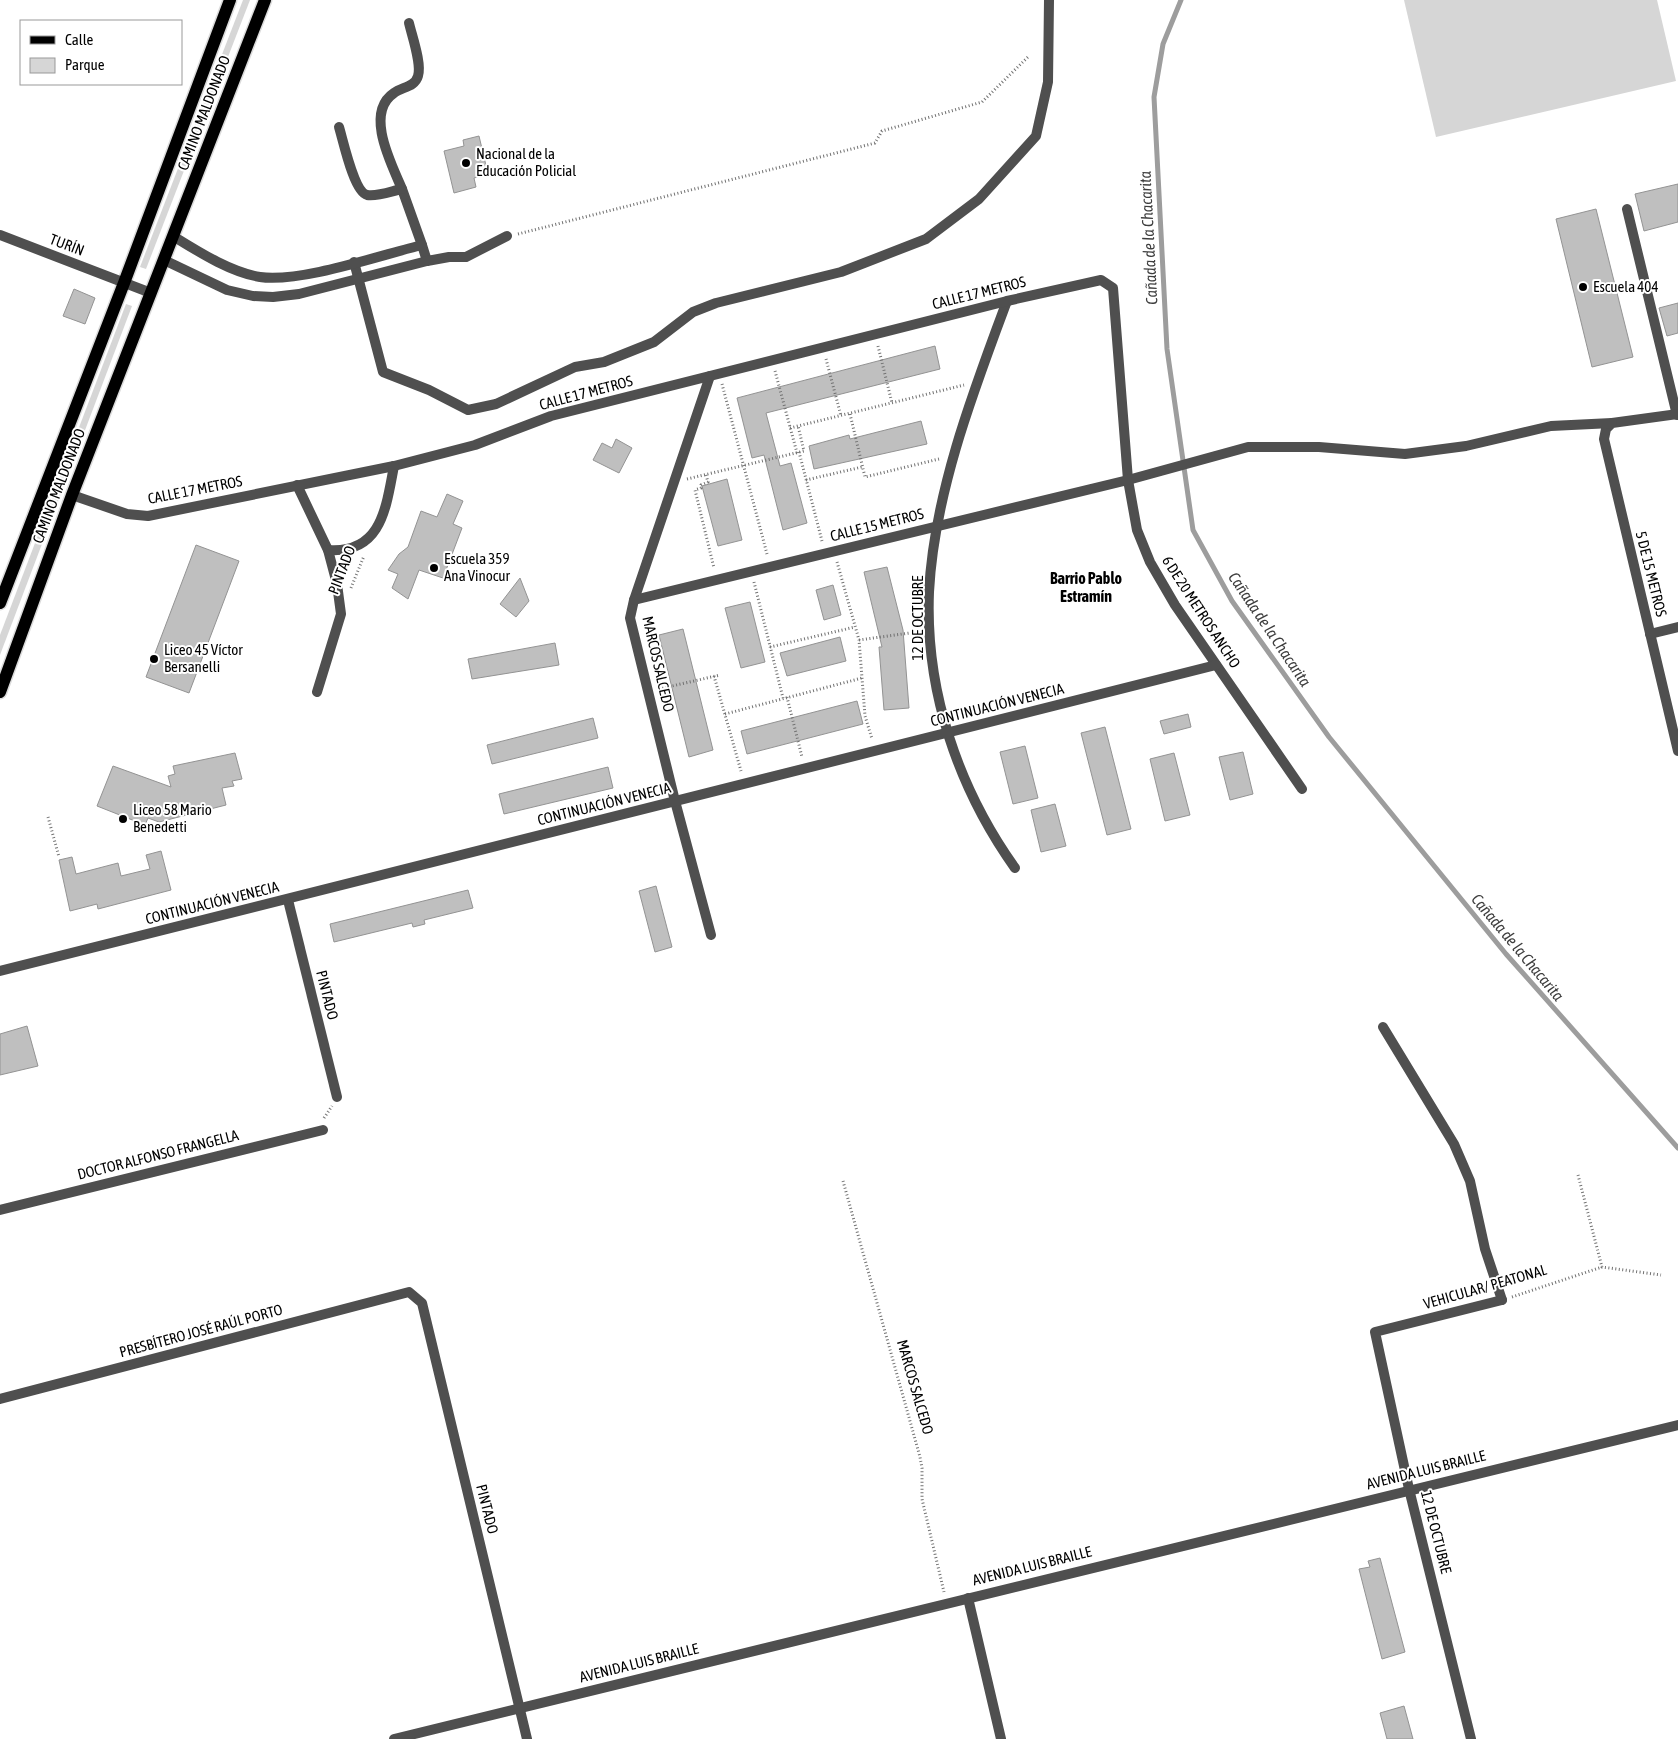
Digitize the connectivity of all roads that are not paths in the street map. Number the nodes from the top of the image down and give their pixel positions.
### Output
1 (230, 0) edge
2 (265, 0) edge
3 (1049, 0) edge
4 (409, 23) dead end
5 (339, 127) dead end
6 (402, 189) junction
7 (1627, 209) dead end
8 (0, 235) edge
9 (173, 236) junction
10 (507, 236) road end
11 (422, 244) junction
12 (164, 260) junction
13 (427, 261) junction
14 (354, 262) junction
15 (359, 278) junction
16 (124, 283) junction
17 (1108, 284) joint
18 (151, 293) junction
19 (1007, 301) junction
20 (715, 375) junction
21 (1678, 415) edge
22 (1612, 423) junction
23 (394, 466) junction
24 (1128, 480) junction
25 (297, 485) junction
26 (72, 495) junction
27 (938, 525) junction
28 (328, 550) junction
29 (0, 600) edge
30 (634, 600) junction
31 (1678, 627) edge
32 (1650, 634) junction
33 (1216, 665) junction
34 (0, 692) edge
35 (316, 692) dead end
36 (947, 734) junction
37 (1678, 751) edge
38 (1302, 789) dead end
39 (675, 801) junction
40 (1015, 868) dead end
41 (288, 900) junction
42 (712, 936) dead end
43 (0, 970) edge
44 (1383, 1027) dead end
45 (337, 1097) road end
46 (323, 1130) road end
47 (0, 1210) edge
48 (409, 1292) joint
49 (1375, 1332) joint
50 (0, 1399) edge
51 (1678, 1425) edge
52 (1410, 1489) junction
53 (968, 1598) junction
54 (520, 1708) junction
55 (394, 1739) edge
56 (527, 1739) edge
57 (1001, 1739) edge
58 (1471, 1739) edge

1 - 16 main road, CAMINO MALDONADO
2 - 9 main road, CAMINO MALDONADO
3 - 15 street
4 - 6 street
5 - 6 street
6 - 11 street
7 - 21 street
8 - 16 street, TURÍN
9 - 12 main road, CAMINO MALDONADO
9 - 14 street
10 - 13 street
11 - 13 street
11 - 14 street
12 - 15 street
12 - 18 main road, CAMINO MALDONADO
13 - 15 street
14 - 15 street
16 - 18 street
16 - 29 main road, CAMINO MALDONADO
17 - 19 street, CALLE 17 METROS
17 - 24 street, 6 DE 20 METROS ANCHO
18 - 26 main road, CAMINO MALDONADO
19 - 20 street, CALLE 17 METROS
19 - 27 street, 12 DE OCTUBRE
20 - 23 street, CALLE 17 METROS
20 - 30 street, MARCOS SALCEDO
21 - 22 street, CALLE 15 METROS
22 - 24 street, CALLE 15 METROS
22 - 32 street, 5 DE 15 METROS
23 - 25 street, CALLE 17 METROS
23 - 28 street, PINTADO
24 - 27 street, CALLE 15 METROS
24 - 33 street, 6 DE 20 METROS ANCHO
25 - 26 street, CALLE 17 METROS
25 - 28 street, PINTADO
26 - 34 main road, CAMINO MALDONADO
27 - 30 street, CALLE 15 METROS
27 - 36 street, 12 DE OCTUBRE
28 - 35 street, PINTADO
30 - 39 street, MARCOS SALCEDO
31 - 32 street
32 - 37 street, 5 DE 15 METROS
33 - 36 street, CONTINUACIÓN VENECIA
33 - 38 street, 6 DE 20 METROS ANCHO
36 - 39 street, CONTINUACIÓN VENECIA
36 - 40 street, 12 DE OCTUBRE
39 - 41 street, CONTINUACIÓN VENECIA
39 - 42 street, MARCOS SALCEDO
41 - 43 street, CONTINUACIÓN VENECIA
41 - 45 street, PINTADO
44 - 49 street, VEHICULAR/ PEATONAL
46 - 47 street, DOCTOR ALFONSO FRANGELLA
48 - 50 street, PRESBÍTERO JOSÉ RAÚL PORTO
48 - 54 street, PINTADO
49 - 52 street, 12 DE OCTUBRE
51 - 52 street, AVENIDA LUIS BRAILLE
52 - 53 street, AVENIDA LUIS BRAILLE
52 - 58 street, 12 DE OCTUBRE
53 - 54 street, AVENIDA LUIS BRAILLE
53 - 57 street
54 - 55 street, AVENIDA LUIS BRAILLE
54 - 56 street, PINTADO

